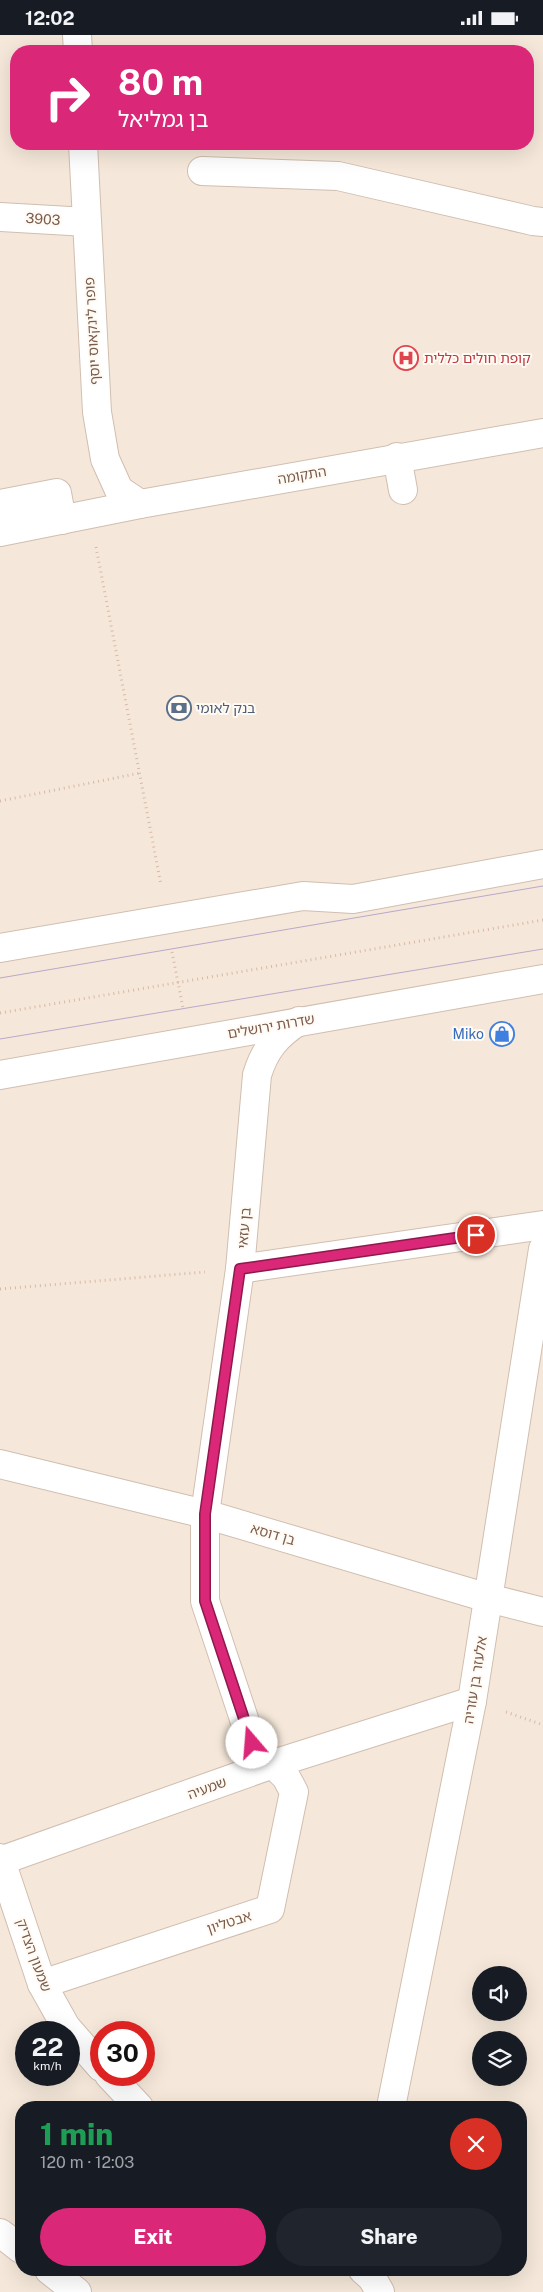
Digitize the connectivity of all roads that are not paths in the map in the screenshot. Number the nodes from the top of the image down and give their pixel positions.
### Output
1 (83, 150) edge
2 (202, 171) dead end
3 (0, 217) edge
4 (87, 222) junction
5 (543, 222) edge
6 (543, 433) edge
7 (397, 457) junction
8 (403, 489) dead end
9 (0, 504) edge
10 (140, 504) junction
11 (62, 520) junction
12 (0, 532) edge
13 (543, 864) edge
14 (0, 948) edge
15 (540, 981) edge
16 (299, 1021) junction
17 (0, 1075) edge
18 (543, 1225) edge
19 (543, 1249) edge
20 (240, 1269) junction
21 (0, 1464) edge
22 (205, 1514) junction
23 (488, 1597) junction
24 (543, 1612) edge
25 (472, 1701) junction
26 (273, 1764) junction
27 (0, 1860) edge
28 (42, 1984) junction
29 (90, 2054) edge
30 (119, 2086) edge
31 (134, 2101) edge
32 (392, 2101) edge
33 (49, 2276) edge
34 (370, 2276) edge
35 (78, 2292) edge
36 (380, 2292) edge

1 - 4 street, פופר לינקאוס יוסף
2 - 5 street
3 - 4 street, 3903
4 - 10 street, פופר לינקאוס יוסף
6 - 7 street, התקומה
7 - 8 street
7 - 10 street, התקומה
9 - 11 street
10 - 11 street, התקומה
11 - 12 street, התקומה
13 - 14 street
15 - 16 street, שדרות ירושלים
16 - 17 street, שדרות ירושלים
16 - 20 street, בן עזאי
18 - 20 street
19 - 23 street, אלעזר בן עזריה
20 - 22 street, בן עזאי
21 - 22 street, בן דוסא
22 - 23 street, בן דוסא
22 - 26 street, בן עזאי
23 - 24 street, בן דוסא
23 - 25 street, אלעזר בן עזריה
25 - 26 street, שמעיה
25 - 32 street, אלעזר בן עזריה
26 - 27 street, שמעיה
26 - 28 street, אבטליון
27 - 28 street, שמעון הצדיק
28 - 29 street, שמעון הצדיק
30 - 31 street
33 - 35 street
34 - 36 street

